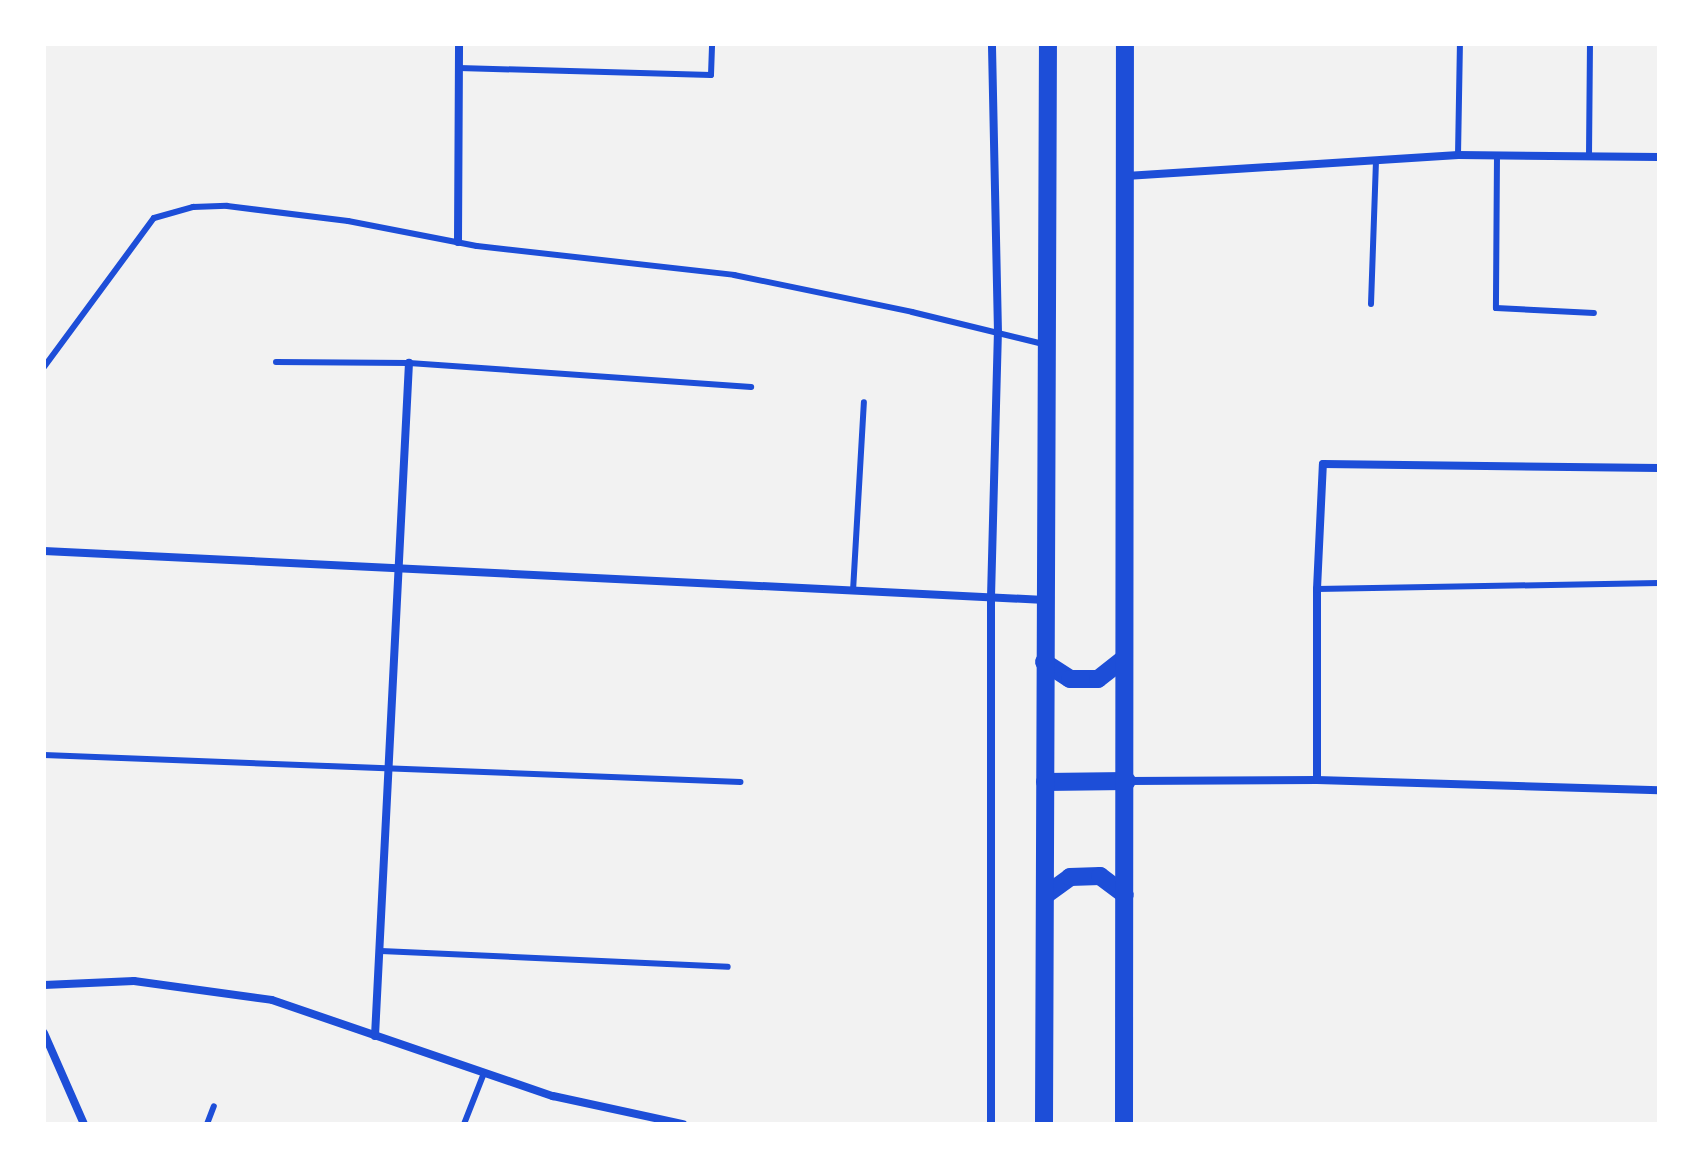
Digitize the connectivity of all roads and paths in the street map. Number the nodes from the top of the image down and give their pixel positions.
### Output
1 (459, 44) edge
2 (712, 44) edge
3 (992, 44) edge
4 (1048, 44) edge
5 (1125, 44) edge
6 (1460, 44) edge
7 (1590, 44) edge
8 (459, 68) junction
9 (1458, 155) junction
10 (1497, 155) junction
11 (1589, 156) junction
12 (1659, 157) edge
13 (1376, 160) junction
14 (1126, 176) junction
15 (458, 242) junction
16 (1371, 304) dead end
17 (1594, 313) dead end
18 (998, 333) junction
19 (1047, 344) junction
20 (276, 362) dead end
21 (409, 363) junction
22 (44, 367) edge
23 (751, 387) dead end
24 (864, 402) dead end
25 (1659, 468) edge
26 (44, 551) edge
27 (398, 568) junction
28 (1659, 583) edge
29 (1317, 589) junction
30 (853, 591) junction
31 (991, 597) junction
32 (1046, 600) junction
33 (1122, 660) junction
34 (1044, 662) junction
35 (44, 755) edge
36 (389, 767) junction
37 (1317, 780) junction
38 (1127, 781) junction
39 (740, 782) dead end
40 (1045, 782) junction
41 (1659, 790) edge
42 (1047, 894) junction
43 (1125, 895) junction
44 (381, 951) junction
45 (728, 967) dead end
46 (44, 985) edge
47 (44, 1033) edge
48 (375, 1036) junction
49 (484, 1073) junction
50 (214, 1106) dead end
51 (84, 1124) edge
52 (207, 1124) edge
53 (464, 1124) edge
54 (683, 1124) edge
55 (991, 1124) edge
56 (1044, 1124) edge
57 (1124, 1124) edge

1 - 8 street
2 - 8 lane
3 - 18 street
4 - 19 main road
5 - 14 main road
6 - 9 lane
7 - 11 lane
8 - 15 street
9 - 10 street
9 - 13 street
10 - 11 street
10 - 17 lane
11 - 12 street
13 - 14 street
13 - 16 lane
14 - 33 main road
15 - 18 lane
15 - 22 lane
18 - 19 lane
18 - 31 street
19 - 32 main road
20 - 21 lane
21 - 23 lane
21 - 27 street
24 - 30 lane
25 - 29 street
26 - 27 street
27 - 30 street
27 - 36 street
28 - 29 lane
29 - 37 street
30 - 31 street
31 - 32 street
31 - 55 street
32 - 34 main road
33 - 34 main road
33 - 38 main road
34 - 40 main road
35 - 36 lane
36 - 39 lane
36 - 44 street
37 - 38 street
37 - 41 street
38 - 40 main road
38 - 43 main road
40 - 42 main road
42 - 43 main road
42 - 56 main road
43 - 57 main road
44 - 45 lane
44 - 48 street
46 - 48 street
47 - 51 street
48 - 49 street
49 - 53 lane
49 - 54 street
50 - 52 lane

